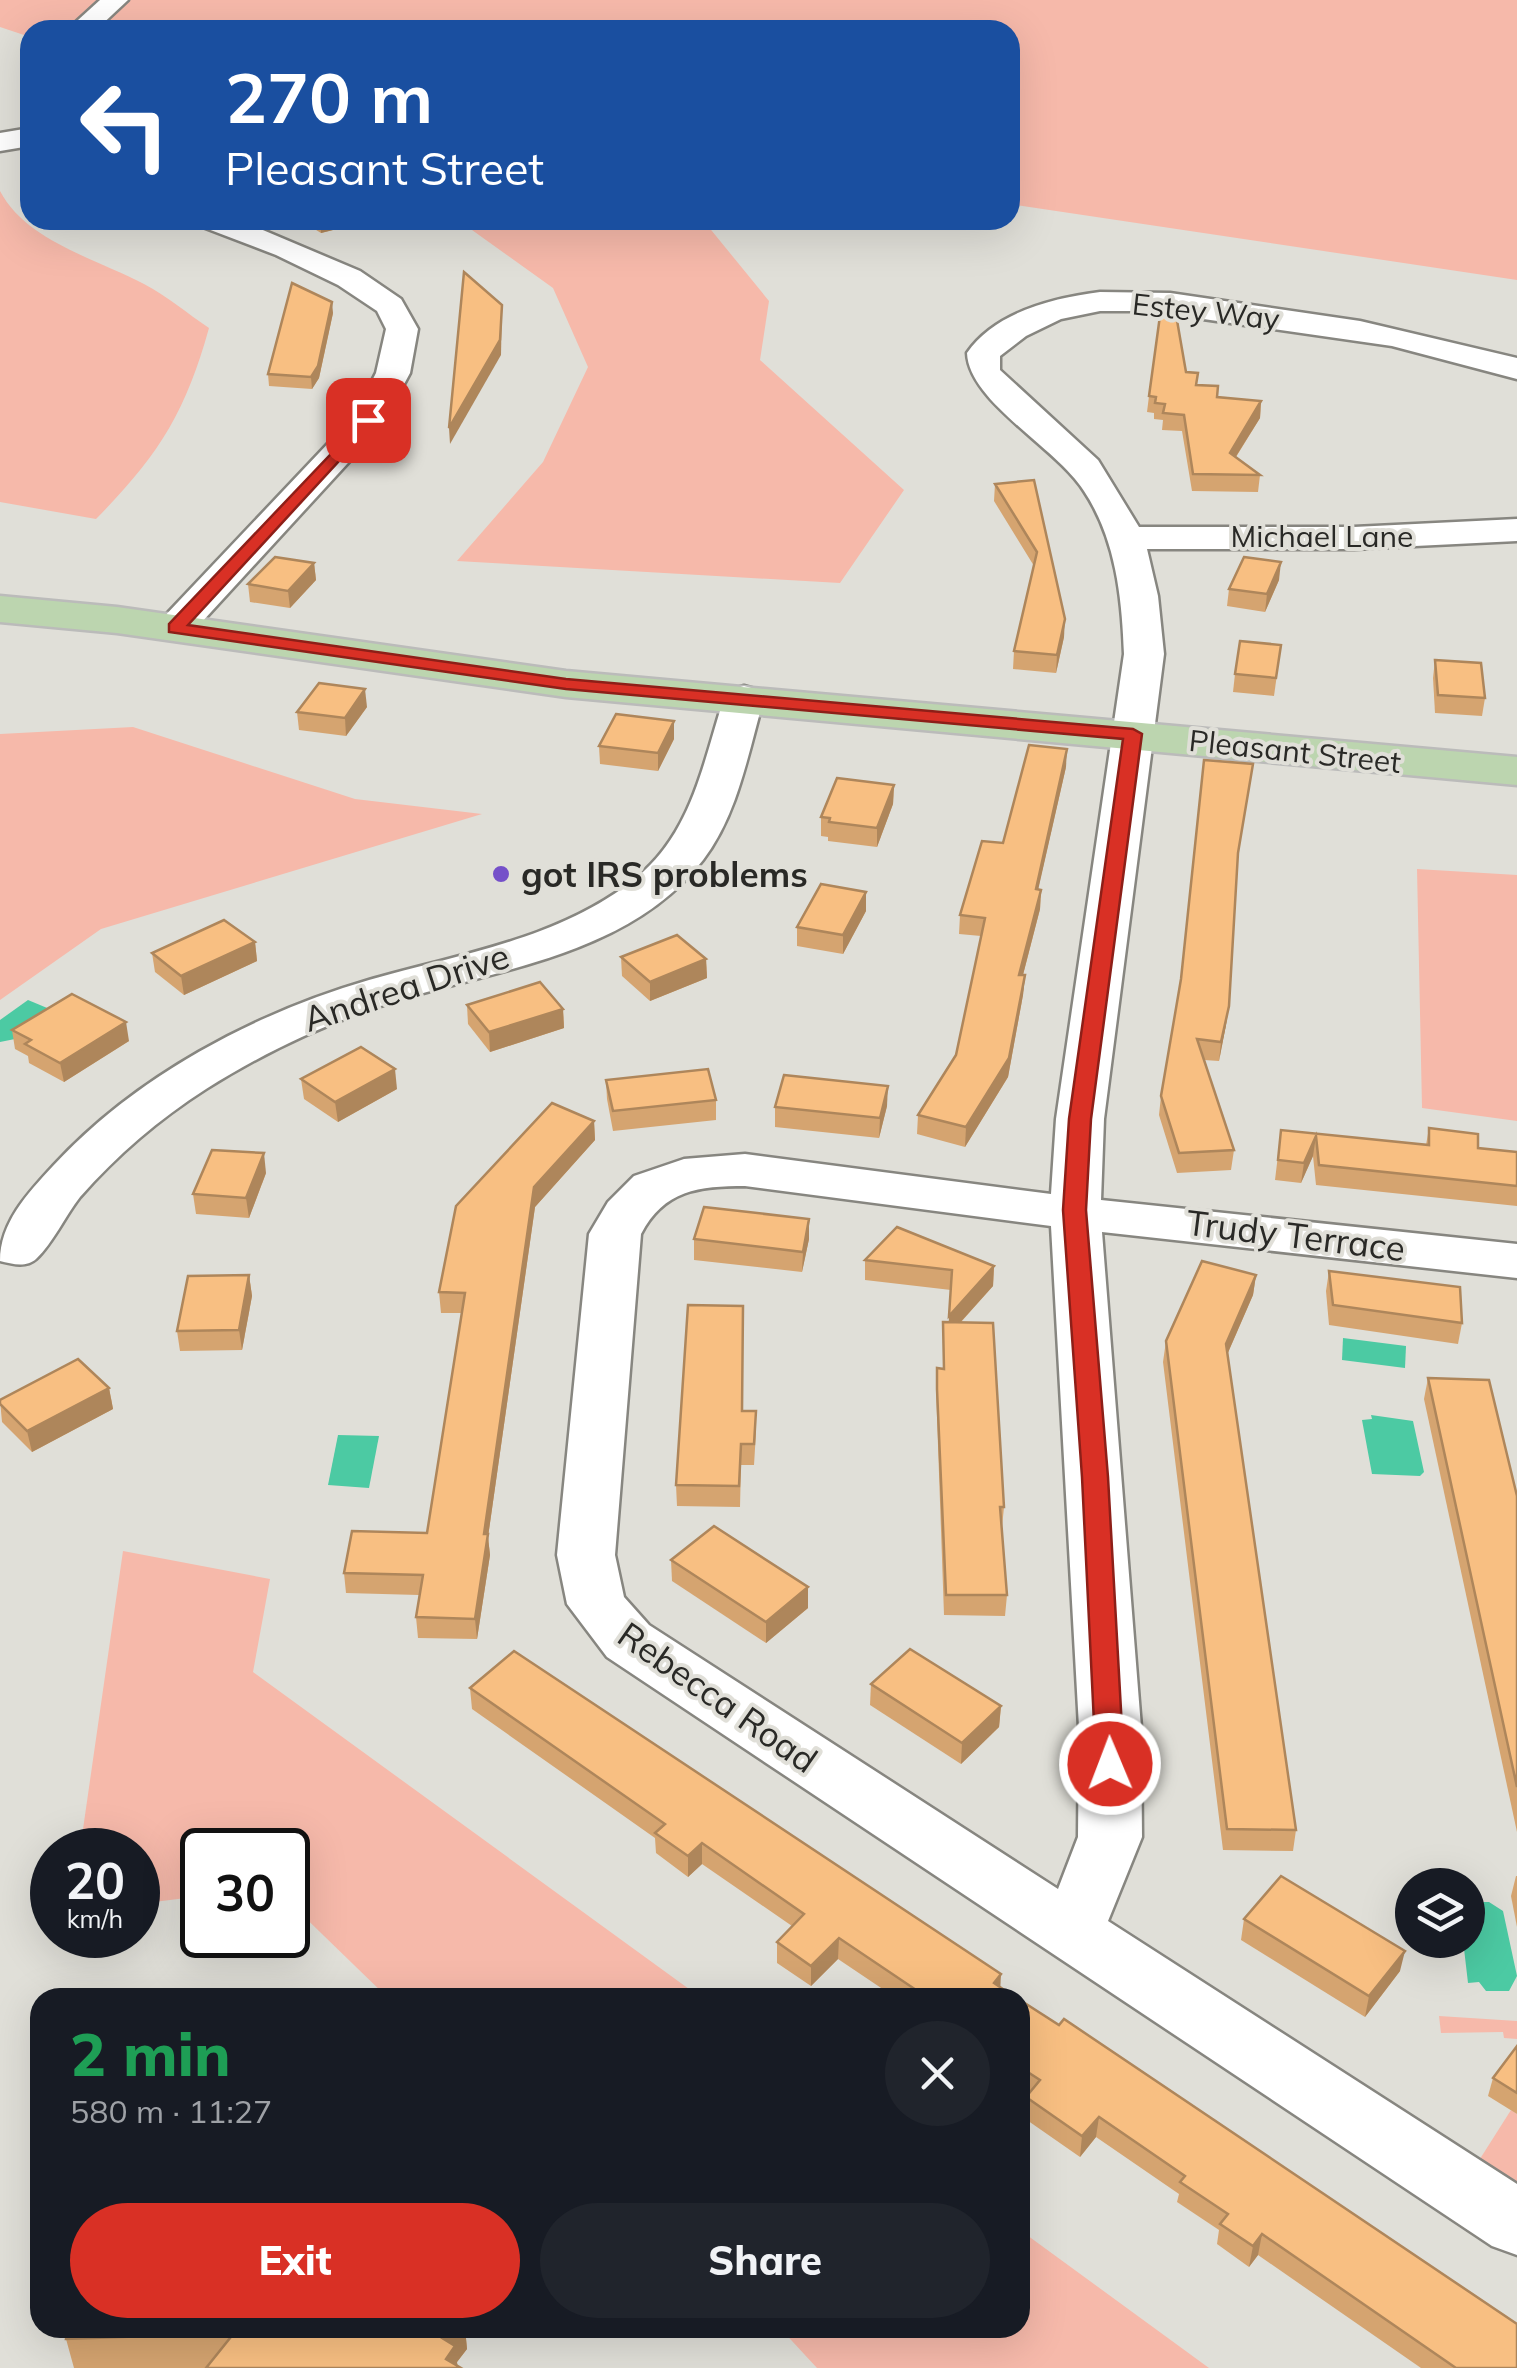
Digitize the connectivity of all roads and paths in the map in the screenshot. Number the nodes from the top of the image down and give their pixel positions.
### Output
1 (235, 230) edge
2 (1517, 369) edge
3 (1517, 530) edge
4 (1128, 538) junction
5 (0, 610) edge
6 (175, 628) junction
7 (744, 698) junction
8 (1133, 734) junction
9 (1517, 771) edge
10 (1074, 1210) junction
11 (16, 1249) dead end
12 (1517, 1260) edge
13 (1070, 1931) junction
14 (1517, 2223) edge

1 - 6 street
2 - 4 street, Estey Way
3 - 4 street, Michael Lane
4 - 8 street, Estey Way
5 - 6 main road, Pleasant Street
6 - 7 main road, Pleasant Street
7 - 8 main road, Pleasant Street
7 - 11 street, Andrea Drive
8 - 9 main road, Pleasant Street
8 - 10 street, Estey Way
10 - 12 street, Trudy Terrace
10 - 13 street, Estey Way
10 - 13 street, Rebecca Road
13 - 14 street, Rebecca Road

